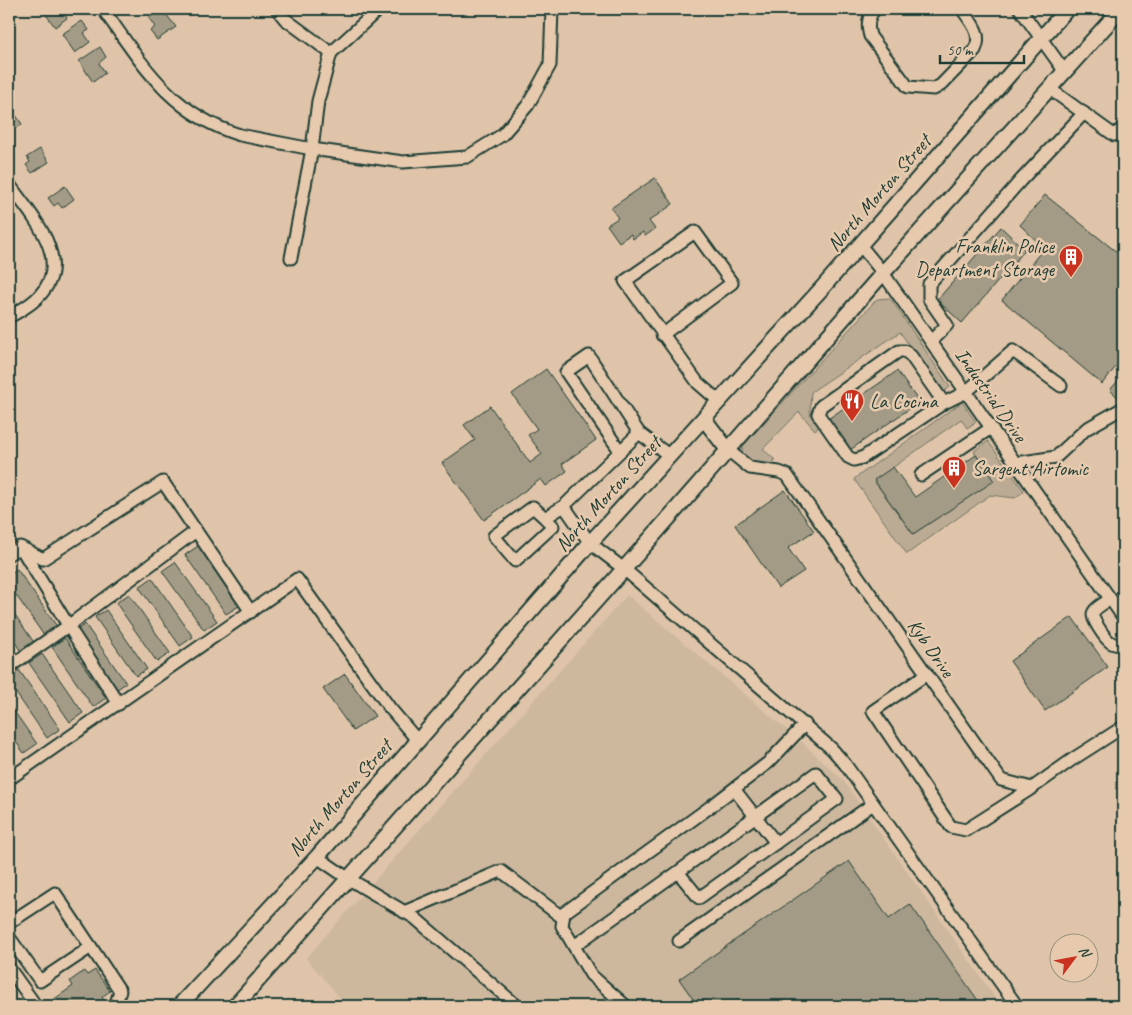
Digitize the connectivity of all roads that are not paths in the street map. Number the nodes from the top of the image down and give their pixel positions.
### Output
1 (103, 9) edge
2 (277, 9) edge
3 (378, 9) edge
4 (552, 9) edge
5 (875, 9) edge
6 (962, 9) edge
7 (1020, 9) edge
8 (1067, 9) edge
9 (1122, 9) edge
10 (1041, 38) junction
11 (332, 53) junction
12 (1066, 72) junction
13 (1050, 89) junction
14 (1084, 113) junction
15 (1120, 134) edge
16 (312, 149) junction
17 (9, 184) edge
18 (860, 245) junction
19 (291, 258) dead end
20 (884, 273) junction
21 (9, 318) edge
22 (662, 334) junction
23 (931, 341) junction
24 (1061, 386) dead end
25 (966, 392) junction
26 (720, 402) junction
27 (944, 404) junction
28 (1123, 408) edge
29 (704, 419) junction
30 (991, 428) junction
31 (639, 433) junction
32 (728, 450) junction
33 (620, 451) junction
34 (670, 456) junction
35 (1016, 463) junction
36 (921, 475) dead end
37 (564, 506) junction
38 (545, 518) junction
39 (196, 531) junction
40 (590, 542) junction
41 (20, 547) junction
42 (9, 554) edge
43 (624, 569) junction
44 (1110, 599) junction
45 (251, 612) junction
46 (1123, 617) edge
47 (68, 626) junction
48 (1123, 644) edge
49 (9, 666) edge
50 (927, 674) junction
51 (118, 704) junction
52 (805, 724) junction
53 (1123, 726) edge
54 (417, 740) junction
55 (9, 772) edge
56 (1032, 788) junction
57 (734, 789) junction
58 (873, 804) junction
59 (755, 817) junction
60 (776, 843) junction
61 (317, 857) junction
62 (678, 872) junction
63 (349, 879) junction
64 (404, 912) junction
65 (563, 918) junction
66 (9, 923) edge
67 (9, 937) edge
68 (679, 941) dead end
69 (574, 946) junction
70 (91, 947) junction
71 (11, 975) edge
72 (36, 1006) edge
73 (115, 1006) edge
74 (179, 1006) edge
75 (235, 1006) edge
76 (517, 1006) edge
77 (626, 1006) edge
78 (1018, 1006) edge

1 - 16 street
2 - 11 street
3 - 11 street
4 - 16 street
5 - 6 street
7 - 10 street
8 - 10 main road, North Morton Street
9 - 12 main road
10 - 12 street
10 - 18 main road, North Morton Street
11 - 16 street
12 - 13 main road
13 - 14 street
13 - 20 main road
14 - 15 street
14 - 23 street
16 - 19 street
17 - 21 street
18 - 20 street, Industrial Drive
18 - 26 main road, North Morton Street
20 - 23 street, Industrial Drive
20 - 32 main road
22 - 22 street
22 - 26 street
23 - 25 street, Industrial Drive
24 - 25 street
25 - 27 street
25 - 30 street, Industrial Drive
26 - 29 main road, North Morton Street
27 - 27 street
28 - 35 street
29 - 32 main road
29 - 34 main road, North Morton Street
30 - 35 street, Industrial Drive
30 - 36 street
31 - 33 street
31 - 33 street
31 - 34 street
32 - 43 main road
32 - 50 street, Kyb Drive
33 - 37 street
34 - 40 main road, North Morton Street
35 - 44 street, Industrial Drive
37 - 38 street
37 - 40 street
38 - 38 street
39 - 41 street
39 - 45 street
39 - 47 street
40 - 43 street
40 - 54 main road, North Morton Street
41 - 42 street
41 - 47 street
43 - 52 street
43 - 63 main road
44 - 46 street, Industrial Drive
44 - 48 street
45 - 51 street
45 - 54 street
47 - 49 street
47 - 51 street
50 - 56 street, Kyb Drive
50 - 56 street
51 - 55 street
52 - 57 street
52 - 58 street
53 - 56 street
54 - 61 main road, North Morton Street
57 - 59 street
57 - 65 street
58 - 68 street
58 - 78 street
59 - 60 street
59 - 60 street
59 - 62 street
60 - 62 street
61 - 63 street
61 - 74 main road, North Morton Street
62 - 69 street
63 - 64 street
63 - 75 main road
64 - 65 street
64 - 76 street
65 - 69 street
66 - 70 street
67 - 70 street
69 - 77 street
70 - 73 street
71 - 72 street

